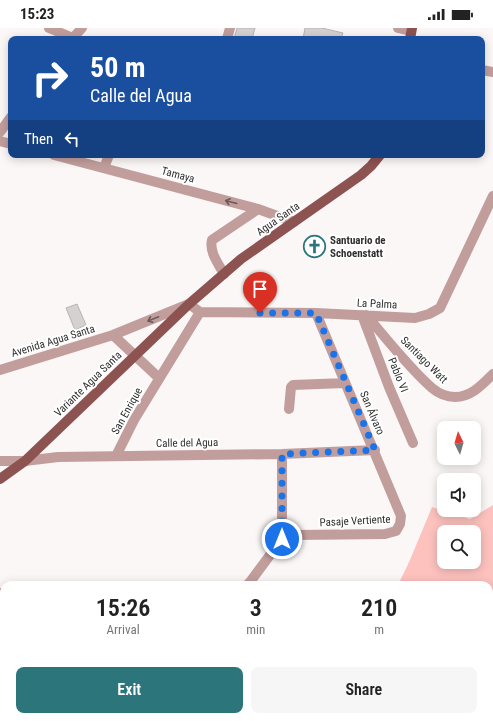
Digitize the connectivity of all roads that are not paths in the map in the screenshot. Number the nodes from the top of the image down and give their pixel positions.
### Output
1 (49, 28) edge
2 (82, 28) edge
3 (398, 28) edge
4 (411, 33) edge
5 (68, 36) edge
6 (75, 36) edge
7 (8, 122) edge
8 (0, 132) edge
9 (66, 158) edge
10 (109, 158) edge
11 (378, 158) edge
12 (104, 168) junction
13 (493, 196) edge
14 (258, 209) junction
15 (294, 222) junction
16 (224, 274) junction
17 (189, 304) junction
18 (200, 312) junction
19 (316, 313) junction
20 (364, 315) junction
21 (113, 335) junction
22 (135, 356) junction
23 (0, 370) edge
24 (493, 374) edge
25 (159, 378) junction
26 (345, 383) junction
27 (290, 410) dead end
28 (413, 443) dead end
29 (375, 450) junction
30 (282, 454) junction
31 (116, 456) junction
32 (0, 461) edge
33 (25, 461) junction
34 (0, 479) edge
35 (400, 524) joint
36 (282, 539) junction
37 (251, 581) edge

1 - 5 street
2 - 6 street
3 - 4 street
7 - 8 street
9 - 12 street, Tamaya
10 - 12 street
11 - 15 main road, Agua Santa
14 -> 12 street, Tamaya
13 - 20 street, La Palma
14 - 15 street, Tamaya
14 - 16 street
15 - 16 main road, Agua Santa
16 - 17 main road, Agua Santa
17 - 18 street
17 -> 21 street, Avenida Agua Santa
17 - 22 main road, Variante Agua Santa
18 - 19 street, La Palma
18 - 25 street, San Enrique
19 - 20 street, La Palma
19 - 26 street, San Álvaro
20 - 24 street, Santiago Watt
20 - 28 street, Pablo VI
21 - 22 street, Avenida Agua Santa
21 - 23 street, Avenida Agua Santa
22 - 25 street
22 - 33 main road, Variante Agua Santa
25 - 31 street, San Enrique
26 - 27 street
26 - 29 street, San Álvaro
29 - 30 street, Calle del Agua
29 - 35 street, San Álvaro
30 - 31 street, Calle del Agua
30 - 36 street
31 - 33 street, Calle del Agua
32 - 33 street, Calle del Agua
33 - 34 main road, Variante Agua Santa
35 - 36 street, Pasaje Vertiente
36 - 37 street

